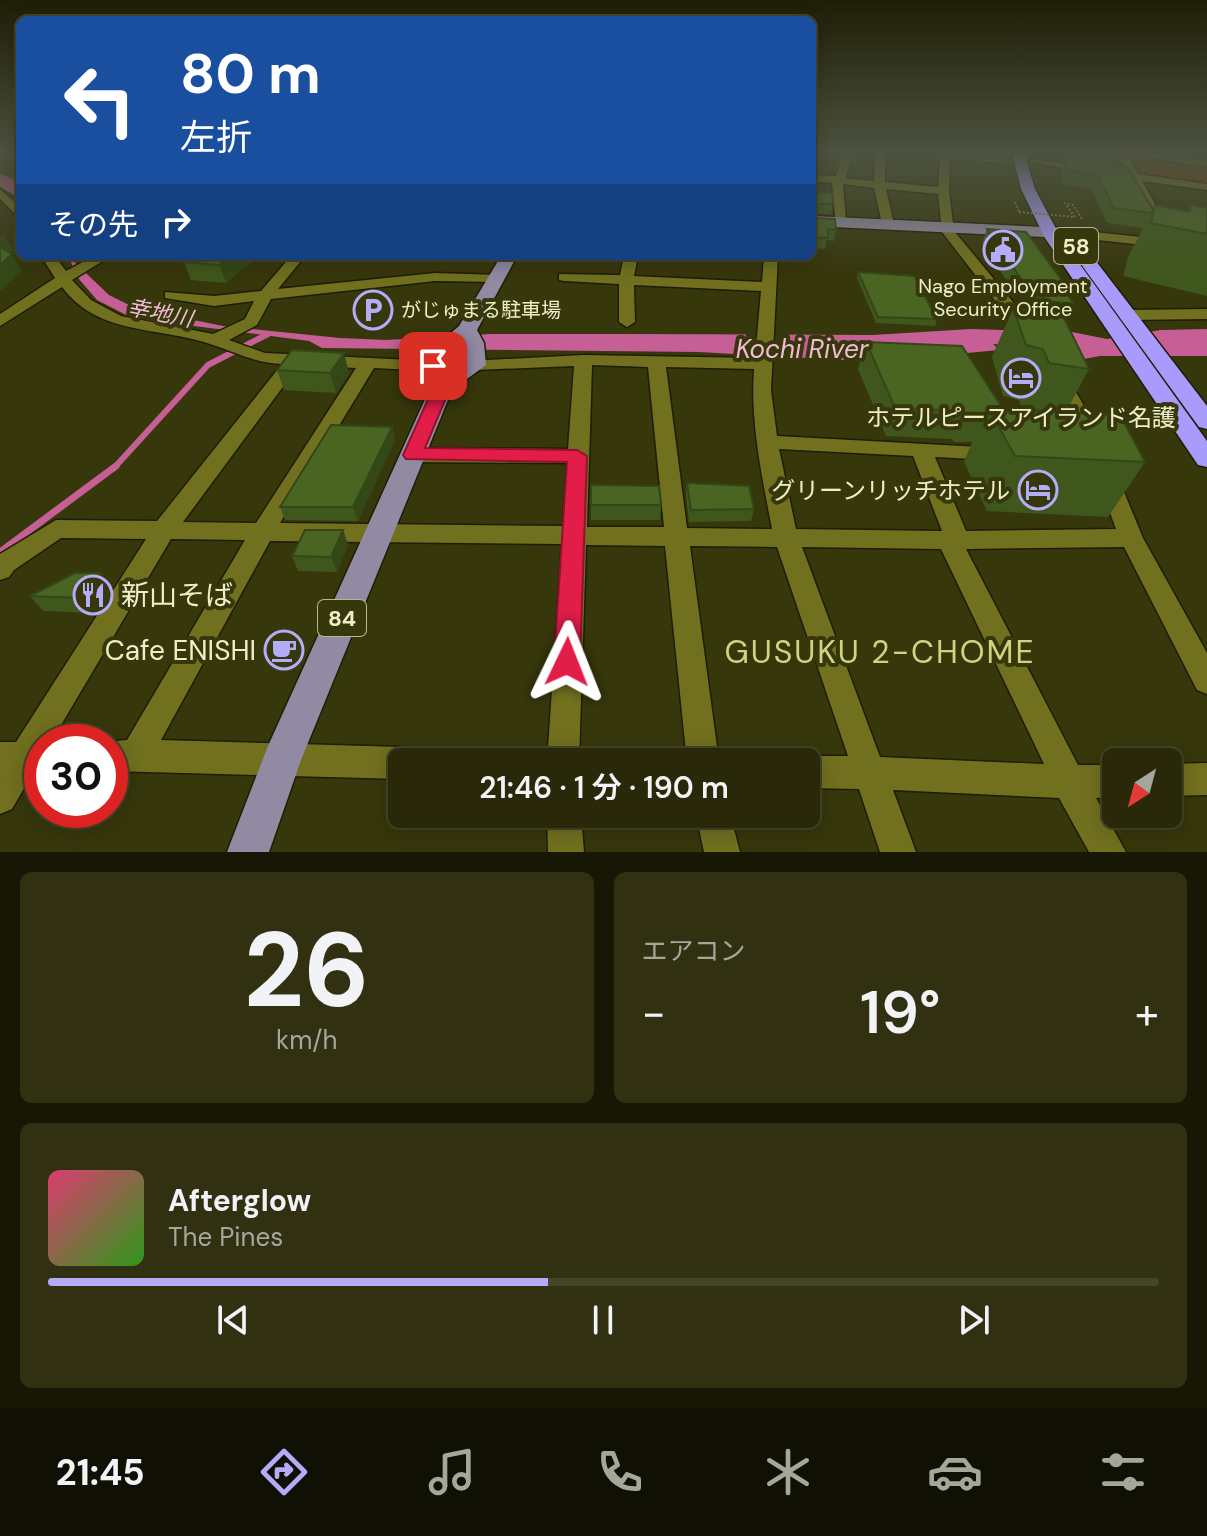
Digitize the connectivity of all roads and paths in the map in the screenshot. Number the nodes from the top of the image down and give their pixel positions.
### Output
1 (839, 193) edge
2 (881, 193) edge
3 (943, 193) edge
4 (1042, 193) edge
5 (1143, 193) edge
6 (1019, 212) dead end
7 (1082, 219) dead end
8 (816, 221) edge
9 (840, 222) junction
10 (888, 224) junction
11 (948, 227) junction
12 (1057, 232) junction
13 (1171, 243) junction
14 (1207, 248) edge
15 (52, 260) edge
16 (96, 260) edge
17 (295, 260) edge
18 (507, 260) edge
19 (630, 260) edge
20 (771, 260) edge
21 (69, 275) junction
22 (564, 277) dead end
23 (496, 278) junction
24 (626, 280) junction
25 (768, 287) junction
26 (170, 295) dead end
27 (265, 296) junction
28 (1207, 314) edge
29 (0, 321) edge
30 (627, 322) dead end
31 (1125, 325) junction
32 (467, 330) junction
33 (1029, 333) edge
34 (220, 338) junction
35 (294, 360) junction
36 (583, 360) junction
37 (656, 361) junction
38 (764, 362) junction
39 (1051, 364) edge
40 (367, 365) junction
41 (475, 365) junction
42 (438, 376) junction
43 (1207, 422) edge
44 (768, 442) junction
45 (921, 449) junction
46 (1010, 454) edge
47 (412, 455) junction
48 (577, 456) junction
49 (1207, 459) edge
50 (164, 530) junction
51 (263, 531) junction
52 (379, 532) junction
53 (573, 533) junction
54 (674, 536) junction
55 (786, 537) junction
56 (1131, 538) junction
57 (954, 540) junction
58 (2, 565) edge
59 (1207, 681) edge
60 (128, 747) edge
61 (564, 748) edge
62 (701, 748) edge
63 (128, 755) edge
64 (22, 758) edge
65 (282, 760) junction
66 (388, 763) edge
67 (820, 772) edge
68 (868, 772) junction
69 (1207, 779) edge
70 (1182, 780) edge
71 (1102, 781) edge
72 (1069, 782) junction
73 (0, 797) edge
74 (565, 828) edge
75 (716, 828) edge
76 (248, 852) edge
77 (566, 852) edge
78 (722, 852) edge
79 (898, 852) edge
80 (1108, 852) edge

1 - 9 street
2 - 10 street
3 - 11 street
4 - 12 highway, 58
5 - 13 street
6 - 7 path, bridge
8 - 9 main road
9 - 10 main road
10 - 11 main road
11 - 12 main road
11 - 33 street
12 - 13 street
12 - 31 highway, 58
13 - 14 street
15 - 21 street
16 - 21 street
17 - 27 street
18 - 23 main road, 84
19 - 24 street
20 - 25 street
21 - 29 street
21 - 34 street
22 - 24 street
23 - 27 street
23 - 32 main road, 84
24 - 25 street
24 - 30 street
25 - 38 street
26 - 27 street
27 - 34 street
28 - 31 street
31 - 43 highway, 58
31 - 49 highway, 58
32 - 41 main road
32 - 42 main road, 84
34 - 35 street
35 - 40 street
35 - 50 street
36 - 37 street
36 - 41 street
36 - 48 street
37 - 38 street
37 - 54 street
38 - 44 street
39 - 56 street
40 - 42 street
40 - 51 street
41 - 42 main road
42 - 47 main road, 84
44 - 45 street
44 - 55 street
45 - 46 street
45 - 57 street
47 - 48 street
47 - 52 main road, 84
48 - 53 street
50 - 51 street
50 - 58 street
50 - 64 street
51 - 52 street
51 - 60 street
52 - 53 street
52 - 65 main road, 84
53 - 54 street
53 - 61 street
54 - 55 street
54 - 62 street
55 - 57 street
55 - 68 street
56 - 57 street
56 - 59 street
57 - 72 street
63 - 65 street
64 - 73 street
65 - 66 street
65 - 76 main road, 84
67 - 68 street
68 - 72 street
68 - 79 street
69 - 70 street
71 - 72 street
72 - 80 street
74 - 77 street
75 - 78 street

